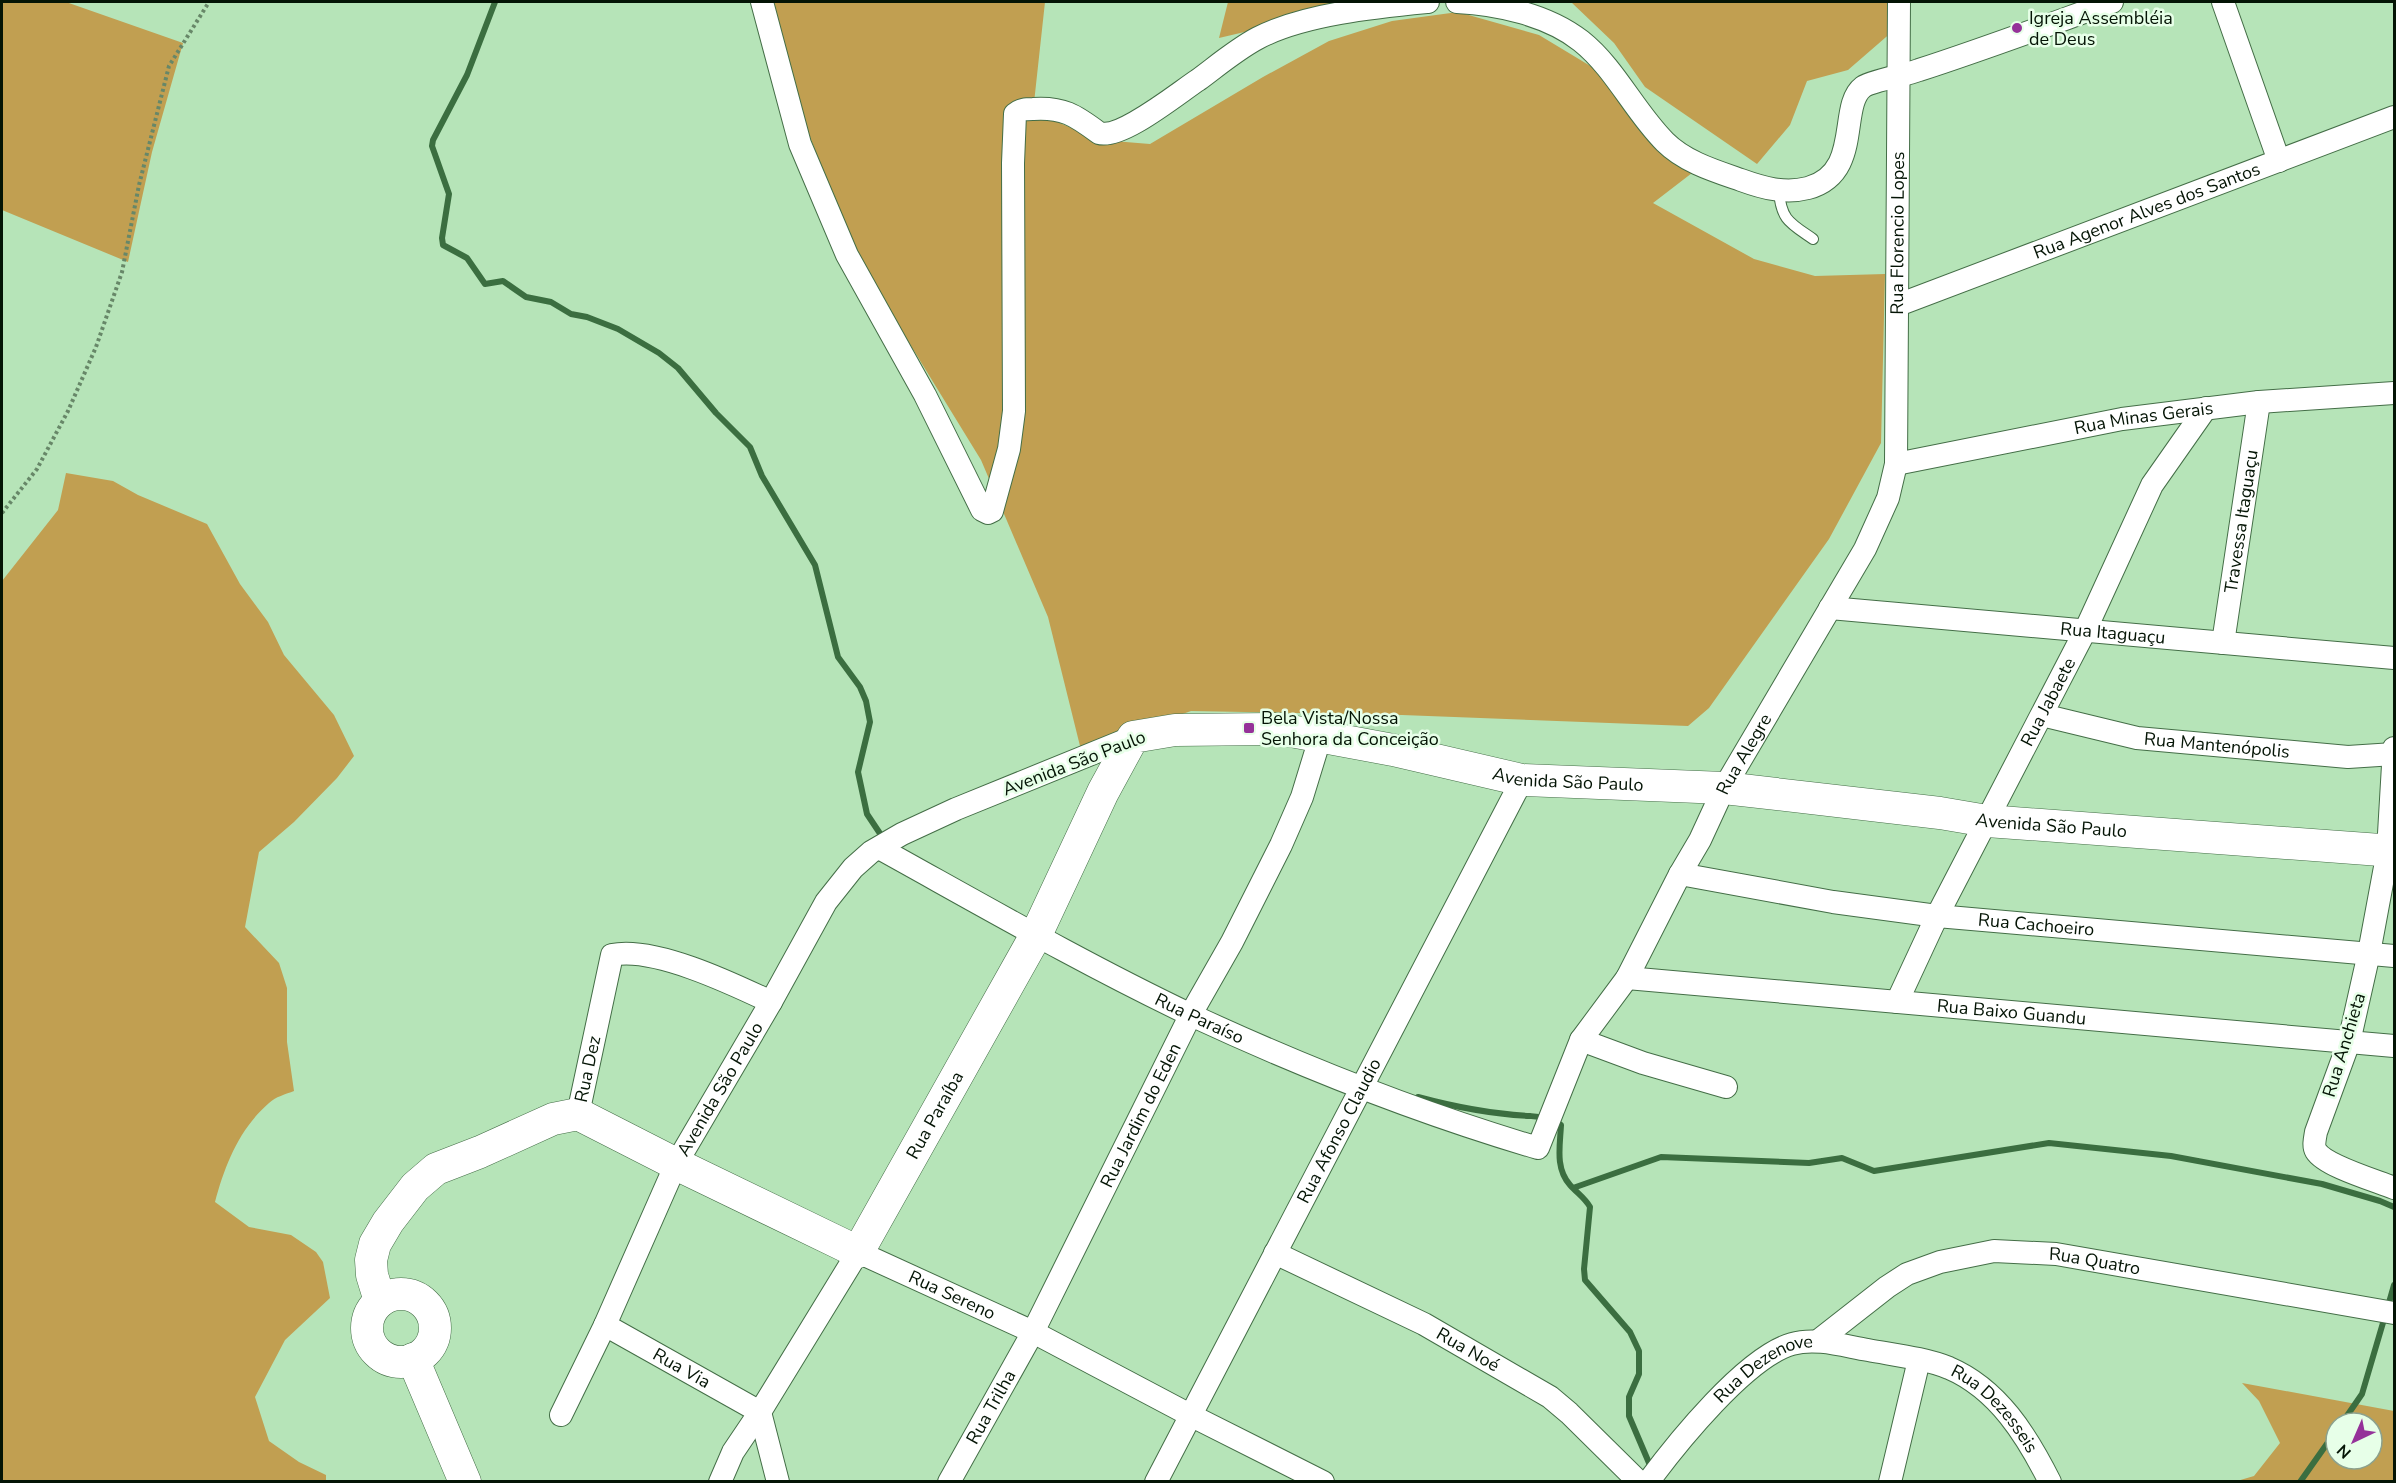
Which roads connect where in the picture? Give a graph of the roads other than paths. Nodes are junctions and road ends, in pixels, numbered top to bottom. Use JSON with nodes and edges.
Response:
{"nodes":[{"id":1,"x":762,"y":2,"type":"edge"},
{"id":2,"x":1428,"y":2,"type":"edge"},
{"id":3,"x":1457,"y":2,"type":"edge"},
{"id":4,"x":1899,"y":2,"type":"edge"},
{"id":5,"x":2112,"y":2,"type":"edge"},
{"id":6,"x":2223,"y":2,"type":"edge"},
{"id":7,"x":1898,"y":77,"type":"junction"},
{"id":8,"x":2394,"y":117,"type":"edge"},
{"id":9,"x":2278,"y":161,"type":"junction"},
{"id":10,"x":1779,"y":191,"type":"junction"},
{"id":11,"x":1813,"y":238,"type":"dead end"},
{"id":12,"x":1898,"y":305,"type":"junction"},
{"id":13,"x":2394,"y":393,"type":"edge"},
{"id":14,"x":2259,"y":402,"type":"junction"},
{"id":15,"x":2206,"y":408,"type":"junction"},
{"id":16,"x":1896,"y":464,"type":"junction"},
{"id":17,"x":1830,"y":608,"type":"junction"},
{"id":18,"x":2085,"y":631,"type":"junction"},
{"id":19,"x":2223,"y":643,"type":"junction"},
{"id":20,"x":2394,"y":658,"type":"edge"},
{"id":21,"x":2042,"y":715,"type":"junction"},
{"id":22,"x":1321,"y":735,"type":"junction"},
{"id":23,"x":1133,"y":737,"type":"junction"},
{"id":24,"x":2394,"y":752,"type":"edge"},
{"id":25,"x":1522,"y":780,"type":"junction"},
{"id":26,"x":1724,"y":788,"type":"junction"},
{"id":27,"x":1987,"y":820,"type":"junction"},
{"id":28,"x":879,"y":848,"type":"junction"},
{"id":29,"x":2391,"y":851,"type":"edge"},
{"id":30,"x":1680,"y":874,"type":"junction"},
{"id":31,"x":1937,"y":916,"type":"junction"},
{"id":32,"x":1036,"y":935,"type":"junction"},
{"id":33,"x":2369,"y":953,"type":"junction"},
{"id":34,"x":2394,"y":956,"type":"edge"},
{"id":35,"x":1627,"y":978,"type":"junction"},
{"id":36,"x":771,"y":1002,"type":"junction"},
{"id":37,"x":1897,"y":1002,"type":"junction"},
{"id":38,"x":1191,"y":1014,"type":"junction"},
{"id":39,"x":1581,"y":1040,"type":"junction"},
{"id":40,"x":2349,"y":1042,"type":"junction"},
{"id":41,"x":2394,"y":1046,"type":"edge"},
{"id":42,"x":1726,"y":1087,"type":"dead end"},
{"id":43,"x":1361,"y":1088,"type":"junction"},
{"id":44,"x":578,"y":1114,"type":"junction"},
{"id":45,"x":1538,"y":1148,"type":"joint"},
{"id":46,"x":676,"y":1164,"type":"junction"},
{"id":47,"x":2394,"y":1188,"type":"edge"},
{"id":48,"x":858,"y":1252,"type":"junction"},
{"id":49,"x":1275,"y":1253,"type":"junction"},
{"id":50,"x":380,"y":1301,"type":"junction"},
{"id":51,"x":2394,"y":1313,"type":"edge"},
{"id":52,"x":605,"y":1325,"type":"junction"},
{"id":53,"x":1033,"y":1332,"type":"junction"},
{"id":54,"x":1818,"y":1341,"type":"junction"},
{"id":55,"x":413,"y":1359,"type":"junction"},
{"id":56,"x":1919,"y":1360,"type":"junction"},
{"id":57,"x":760,"y":1412,"type":"junction"},
{"id":58,"x":561,"y":1414,"type":"dead end"},
{"id":59,"x":1190,"y":1415,"type":"junction"},
{"id":60,"x":1657,"y":1476,"type":"edge"},
{"id":61,"x":465,"y":1482,"type":"edge"},
{"id":62,"x":720,"y":1482,"type":"edge"},
{"id":63,"x":778,"y":1482,"type":"edge"},
{"id":64,"x":949,"y":1482,"type":"edge"},
{"id":65,"x":1156,"y":1482,"type":"edge"},
{"id":66,"x":1323,"y":1482,"type":"edge"},
{"id":67,"x":1639,"y":1482,"type":"edge"},
{"id":68,"x":1890,"y":1482,"type":"edge"},
{"id":69,"x":2050,"y":1482,"type":"edge"}],
"edges":[{"from":1,"to":2,"type":"street"},
{"from":3,"to":10,"type":"street"},
{"from":4,"to":7,"type":"street","name":"Rua Florencio Lopes"},
{"from":5,"to":7,"type":"street"},
{"from":6,"to":9,"type":"street"},
{"from":7,"to":10,"type":"street"},
{"from":7,"to":12,"type":"street","name":"Rua Florencio Lopes"},
{"from":8,"to":9,"type":"street","name":"Rua Agenor Alves dos Santos"},
{"from":9,"to":12,"type":"street","name":"Rua Agenor Alves dos Santos"},
{"from":10,"to":11,"type":"lane"},
{"from":12,"to":16,"type":"street","name":"Rua Florencio Lopes"},
{"from":13,"to":14,"type":"street","name":"Rua Minas Gerais"},
{"from":14,"to":15,"type":"street","name":"Rua Minas Gerais"},
{"from":14,"to":19,"type":"street","name":"Travessa Itaguaçu"},
{"from":15,"to":16,"type":"street","name":"Rua Minas Gerais"},
{"from":15,"to":18,"type":"street","name":"Rua Jabaete"},
{"from":16,"to":17,"type":"street","name":"Rua Alegre"},
{"from":17,"to":18,"type":"street","name":"Rua Itaguaçu"},
{"from":17,"to":26,"type":"street","name":"Rua Alegre"},
{"from":18,"to":19,"type":"street","name":"Rua Itaguaçu"},
{"from":18,"to":21,"type":"street","name":"Rua Jabaete"},
{"from":19,"to":20,"type":"street","name":"Rua Itaguaçu"},
{"from":21,"to":24,"type":"street","name":"Rua Mantenópolis"},
{"from":21,"to":27,"type":"street","name":"Rua Jabaete"},
{"from":22,"to":23,"type":"street","name":"Avenida São Paulo"},
{"from":22,"to":25,"type":"street","name":"Avenida São Paulo"},
{"from":22,"to":38,"type":"street","name":"Rua Jardim do Eden"},
{"from":23,"to":28,"type":"street","name":"Avenida São Paulo"},
{"from":23,"to":32,"type":"street","name":"Rua Paraíba"},
{"from":24,"to":29,"type":"street","name":"Rua Anchieta"},
{"from":25,"to":26,"type":"street","name":"Avenida São Paulo"},
{"from":25,"to":43,"type":"street","name":"Rua Afonso Claudio"},
{"from":26,"to":27,"type":"street","name":"Avenida São Paulo"},
{"from":26,"to":30,"type":"street","name":"Rua Alegre"},
{"from":27,"to":29,"type":"street","name":"Avenida São Paulo"},
{"from":27,"to":31,"type":"street","name":"Rua Jabaete"},
{"from":28,"to":32,"type":"street","name":"Rua Paraíso"},
{"from":28,"to":36,"type":"street","name":"Avenida São Paulo"},
{"from":29,"to":33,"type":"street","name":"Rua Anchieta"},
{"from":30,"to":31,"type":"street","name":"Rua Cachoeiro"},
{"from":30,"to":35,"type":"street","name":"Rua Alegre"},
{"from":31,"to":33,"type":"street","name":"Rua Cachoeiro"},
{"from":31,"to":37,"type":"street","name":"Rua Jabaete"},
{"from":32,"to":38,"type":"street","name":"Rua Paraíso"},
{"from":32,"to":48,"type":"street","name":"Rua Paraíba"},
{"from":33,"to":34,"type":"street","name":"Rua Cachoeiro"},
{"from":33,"to":40,"type":"street","name":"Rua Anchieta"},
{"from":35,"to":37,"type":"street","name":"Rua Baixo Guandu"},
{"from":35,"to":39,"type":"street","name":"Rua Alegre"},
{"from":36,"to":44,"type":"street","name":"Rua Dez"},
{"from":36,"to":46,"type":"street","name":"Avenida São Paulo"},
{"from":37,"to":40,"type":"street","name":"Rua Baixo Guandu"},
{"from":38,"to":43,"type":"street","name":"Rua Paraíso"},
{"from":38,"to":53,"type":"street","name":"Rua Jardim do Eden"},
{"from":39,"to":42,"type":"street"},
{"from":39,"to":45,"type":"street","name":"Rua Alegre"},
{"from":40,"to":41,"type":"street","name":"Rua Baixo Guandu"},
{"from":40,"to":47,"type":"street","name":"Rua Anchieta"},
{"from":43,"to":45,"type":"street","name":"Rua Paraíso"},
{"from":43,"to":49,"type":"street","name":"Rua Afonso Claudio"},
{"from":44,"to":46,"type":"street","name":"Rua Sereno"},
{"from":44,"to":50,"type":"street","name":"Rua Dez"},
{"from":46,"to":48,"type":"street","name":"Rua Sereno"},
{"from":46,"to":52,"type":"street","name":"Avenida São Paulo"},
{"from":48,"to":53,"type":"street","name":"Rua Sereno"},
{"from":48,"to":57,"type":"street","name":"Rua Paraíba"},
{"from":49,"to":59,"type":"street","name":"Rua Afonso Claudio"},
{"from":49,"to":67,"type":"street","name":"Rua Noé"},
{"from":50,"to":55,"type":"street"},
{"from":50,"to":55,"type":"street"},
{"from":51,"to":54,"type":"street","name":"Rua Quatro"},
{"from":52,"to":57,"type":"street","name":"Rua Via"},
{"from":52,"to":58,"type":"street","name":"Avenida São Paulo"},
{"from":53,"to":59,"type":"street","name":"Rua Sereno"},
{"from":53,"to":64,"type":"street","name":"Rua Trilha"},
{"from":54,"to":56,"type":"street","name":"Rua Dezenove"},
{"from":54,"to":60,"type":"street","name":"Rua Dezenove"},
{"from":55,"to":61,"type":"street"},
{"from":56,"to":68,"type":"street"},
{"from":56,"to":69,"type":"street","name":"Rua Dezesseis"},
{"from":57,"to":62,"type":"street","name":"Rua Paraíba"},
{"from":57,"to":63,"type":"street"},
{"from":59,"to":65,"type":"street","name":"Rua Afonso Claudio"},
{"from":59,"to":66,"type":"street","name":"Rua Sereno"}]}
